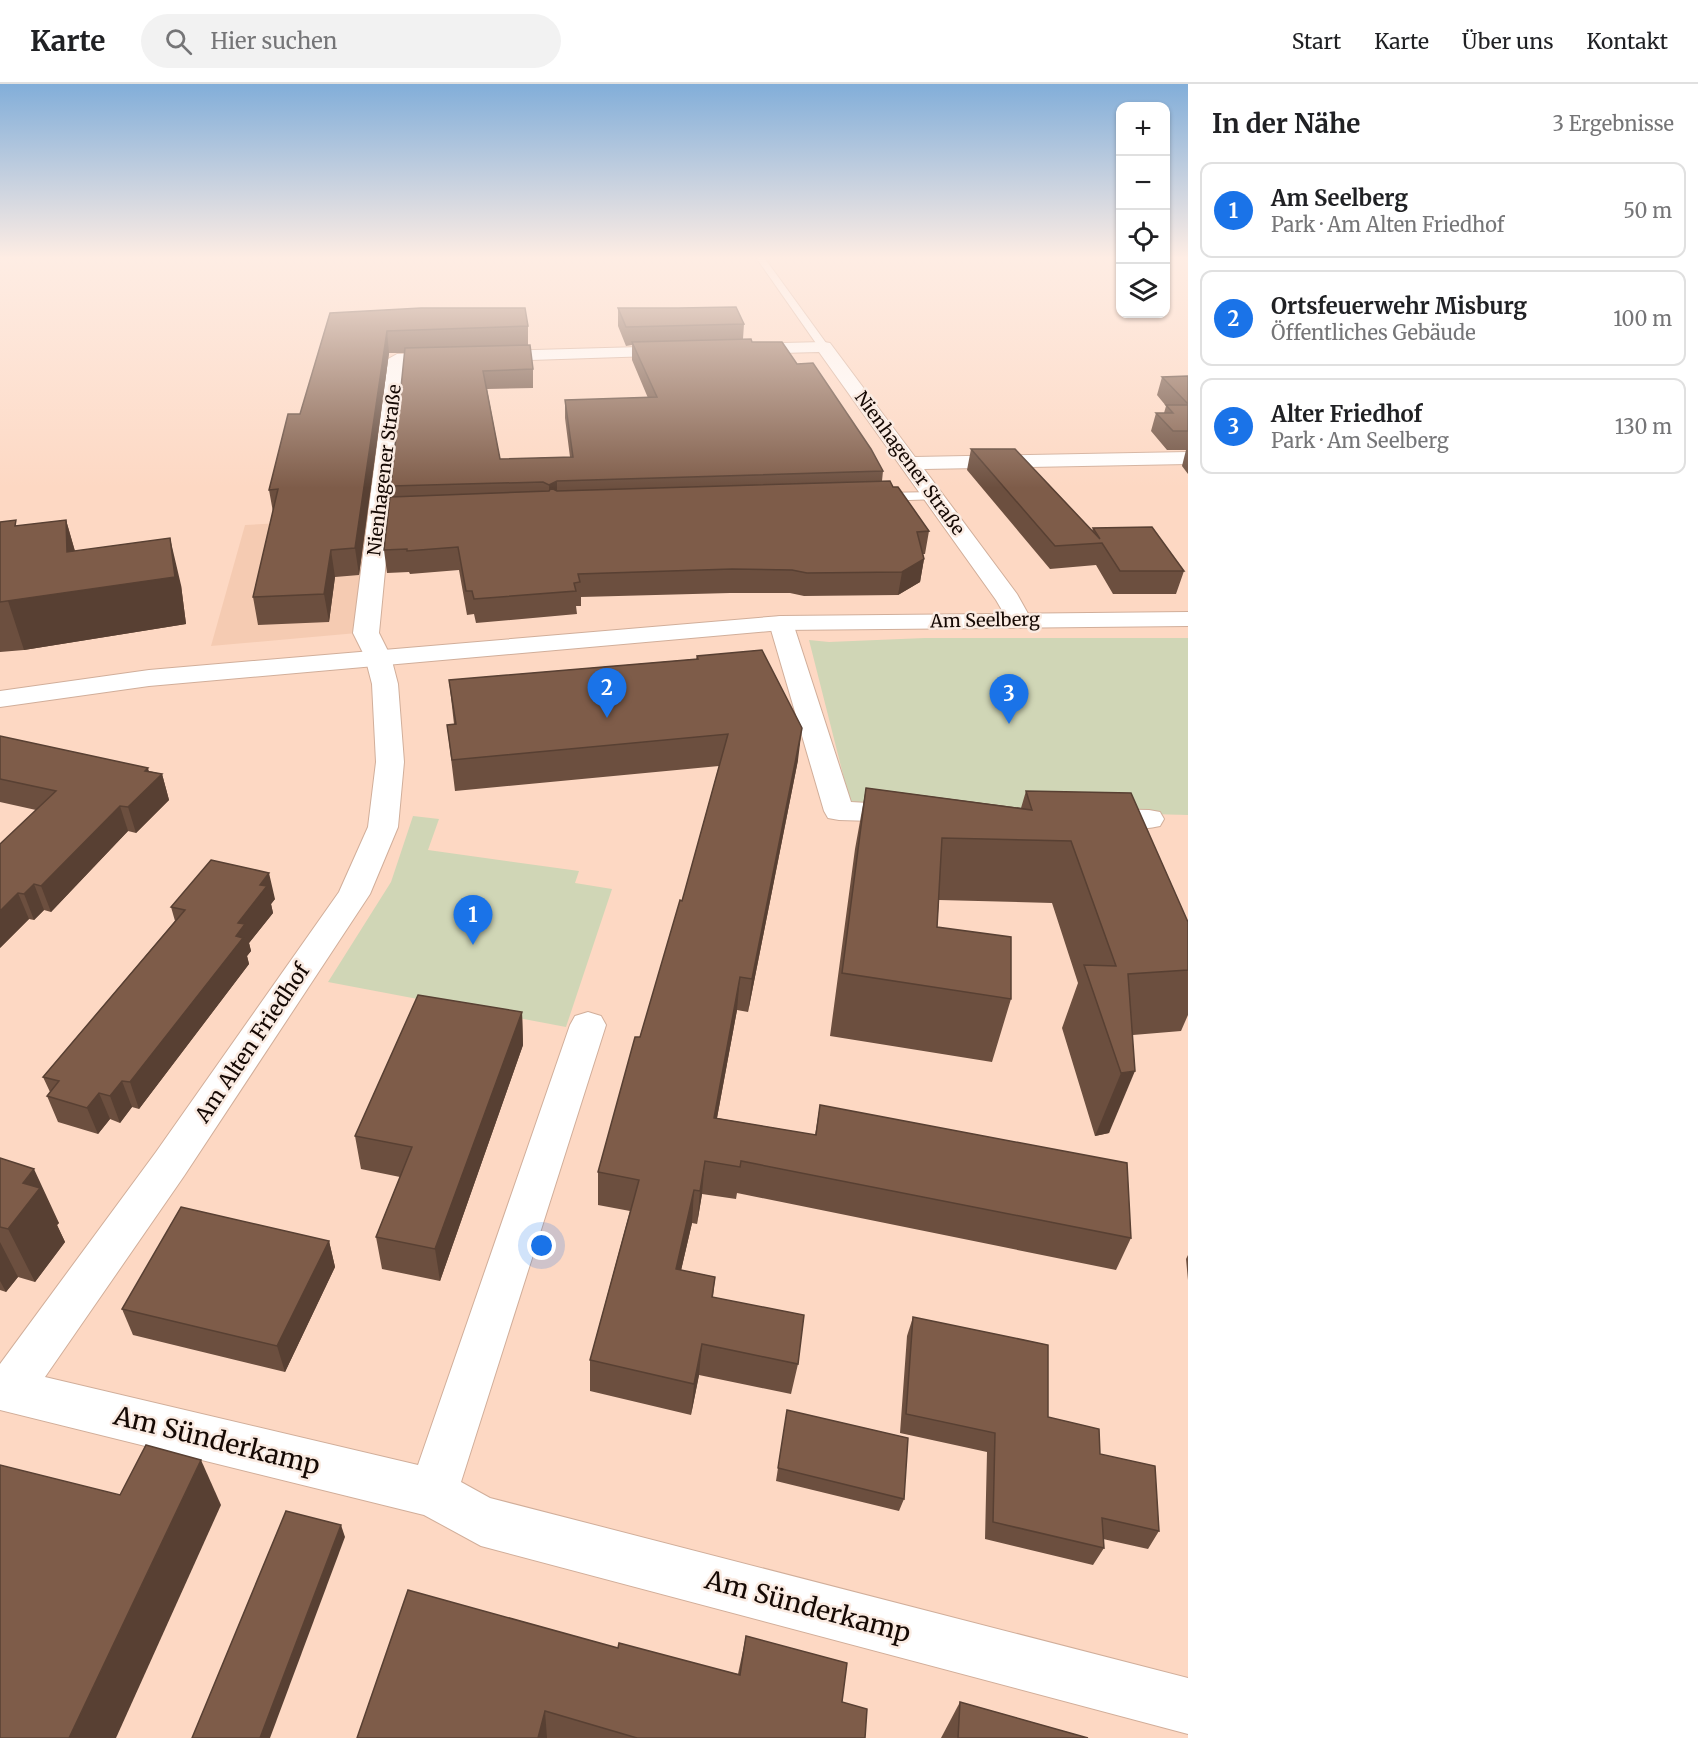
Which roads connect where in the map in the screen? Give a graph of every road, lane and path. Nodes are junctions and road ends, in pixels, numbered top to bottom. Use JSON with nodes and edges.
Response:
{"nodes":[{"id":1,"x":814,"y":333,"type":"edge"},
{"id":2,"x":824,"y":347,"type":"junction"},
{"id":3,"x":731,"y":350,"type":"edge"},
{"id":4,"x":696,"y":351,"type":"edge"},
{"id":5,"x":1188,"y":458,"type":"edge"},
{"id":6,"x":910,"y":463,"type":"junction"},
{"id":7,"x":935,"y":496,"type":"junction"},
{"id":8,"x":871,"y":498,"type":"edge"},
{"id":9,"x":1019,"y":619,"type":"junction"},
{"id":10,"x":1188,"y":619,"type":"edge"},
{"id":11,"x":781,"y":623,"type":"junction"},
{"id":12,"x":378,"y":657,"type":"junction"},
{"id":13,"x":0,"y":699,"type":"edge"},
{"id":14,"x":937,"y":814,"type":"edge"},
{"id":15,"x":1065,"y":817,"type":"edge"},
{"id":16,"x":1149,"y":819,"type":"dead end"},
{"id":17,"x":588,"y":1025,"type":"dead end"},
{"id":18,"x":3,"y":1391,"type":"edge"},
{"id":19,"x":433,"y":1493,"type":"junction"},
{"id":20,"x":1188,"y":1706,"type":"edge"}],
"edges":[{"from":1,"to":2,"type":"lane"},
{"from":2,"to":3,"type":"street"},
{"from":2,"to":6,"type":"street","name":"Nienhagener Straße"},
{"from":4,"to":12,"type":"street","name":"Nienhagener Straße"},
{"from":5,"to":6,"type":"street"},
{"from":6,"to":7,"type":"street","name":"Nienhagener Straße"},
{"from":7,"to":8,"type":"lane"},
{"from":7,"to":9,"type":"street","name":"Nienhagener Straße"},
{"from":9,"to":10,"type":"street","name":"Am Seelberg"},
{"from":9,"to":11,"type":"street","name":"Am Seelberg"},
{"from":11,"to":12,"type":"street","name":"Am Seelberg"},
{"from":11,"to":14,"type":"street"},
{"from":12,"to":13,"type":"street","name":"Am Seelberg"},
{"from":12,"to":18,"type":"street","name":"Am Alten Friedhof"},
{"from":15,"to":16,"type":"street"},
{"from":17,"to":19,"type":"street"},
{"from":18,"to":19,"type":"street","name":"Am Sünderkamp"},
{"from":19,"to":20,"type":"street","name":"Am Sünderkamp"}]}
